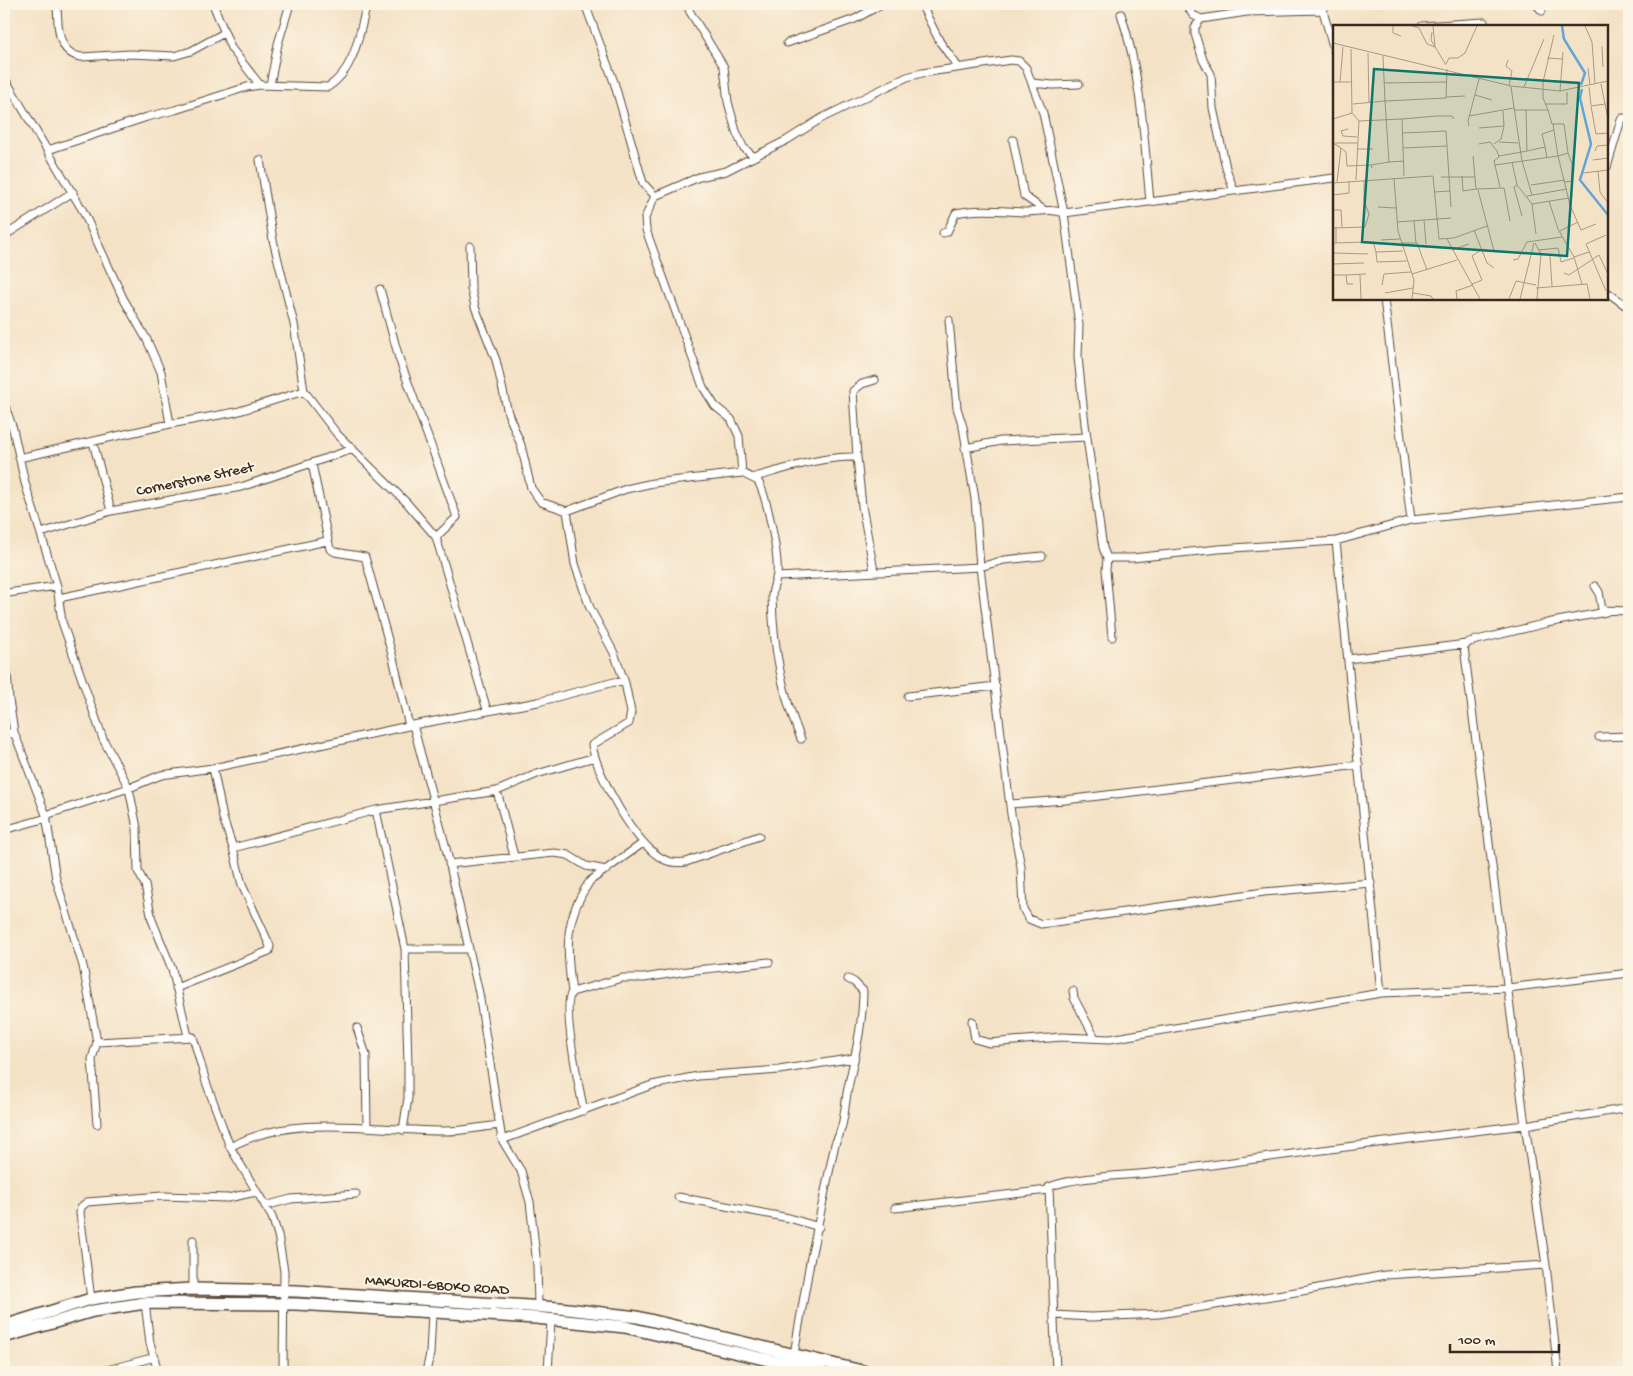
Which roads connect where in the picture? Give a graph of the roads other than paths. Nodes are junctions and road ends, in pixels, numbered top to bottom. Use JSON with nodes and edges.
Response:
{"nodes":[{"id":1,"x":57,"y":4,"type":"edge"},
{"id":2,"x":213,"y":4,"type":"edge"},
{"id":3,"x":290,"y":4,"type":"edge"},
{"id":4,"x":367,"y":4,"type":"edge"},
{"id":5,"x":584,"y":4,"type":"edge"},
{"id":6,"x":687,"y":4,"type":"edge"},
{"id":7,"x":882,"y":4,"type":"edge"},
{"id":8,"x":921,"y":4,"type":"edge"},
{"id":9,"x":1186,"y":4,"type":"edge"},
{"id":10,"x":1536,"y":4,"type":"edge"},
{"id":11,"x":1322,"y":7,"type":"edge"},
{"id":12,"x":1542,"y":11,"type":"dead end"},
{"id":13,"x":1122,"y":14,"type":"dead end"},
{"id":14,"x":1201,"y":18,"type":"junction"},
{"id":15,"x":1484,"y":22,"type":"dead end"},
{"id":16,"x":1438,"y":25,"type":"edge"},
{"id":17,"x":224,"y":33,"type":"junction"},
{"id":18,"x":1333,"y":41,"type":"edge"},
{"id":19,"x":787,"y":43,"type":"dead end"},
{"id":20,"x":958,"y":67,"type":"junction"},
{"id":21,"x":4,"y":77,"type":"edge"},
{"id":22,"x":1032,"y":83,"type":"junction"},
{"id":23,"x":1079,"y":84,"type":"dead end"},
{"id":24,"x":260,"y":85,"type":"junction"},
{"id":25,"x":270,"y":85,"type":"junction"},
{"id":26,"x":1629,"y":119,"type":"edge"},
{"id":27,"x":1013,"y":140,"type":"dead end"},
{"id":28,"x":743,"y":147,"type":"junction"},
{"id":29,"x":48,"y":150,"type":"junction"},
{"id":30,"x":754,"y":157,"type":"junction"},
{"id":31,"x":260,"y":160,"type":"dead end"},
{"id":32,"x":1608,"y":164,"type":"edge"},
{"id":33,"x":738,"y":165,"type":"junction"},
{"id":34,"x":1333,"y":178,"type":"edge"},
{"id":35,"x":1234,"y":191,"type":"junction"},
{"id":36,"x":72,"y":192,"type":"junction"},
{"id":37,"x":655,"y":196,"type":"junction"},
{"id":38,"x":1150,"y":202,"type":"junction"},
{"id":39,"x":1044,"y":210,"type":"junction"},
{"id":40,"x":1064,"y":213,"type":"junction"},
{"id":41,"x":944,"y":233,"type":"dead end"},
{"id":42,"x":4,"y":236,"type":"edge"},
{"id":43,"x":470,"y":246,"type":"dead end"},
{"id":44,"x":380,"y":289,"type":"dead end"},
{"id":45,"x":1608,"y":293,"type":"edge"},
{"id":46,"x":1384,"y":300,"type":"edge"},
{"id":47,"x":1629,"y":308,"type":"edge"},
{"id":48,"x":949,"y":320,"type":"dead end"},
{"id":49,"x":875,"y":380,"type":"dead end"},
{"id":50,"x":304,"y":391,"type":"junction"},
{"id":51,"x":4,"y":403,"type":"edge"},
{"id":52,"x":170,"y":424,"type":"junction"},
{"id":53,"x":1087,"y":437,"type":"junction"},
{"id":54,"x":93,"y":442,"type":"junction"},
{"id":55,"x":965,"y":448,"type":"junction"},
{"id":56,"x":353,"y":449,"type":"junction"},
{"id":57,"x":857,"y":457,"type":"junction"},
{"id":58,"x":19,"y":458,"type":"junction"},
{"id":59,"x":312,"y":464,"type":"junction"},
{"id":60,"x":742,"y":473,"type":"junction"},
{"id":61,"x":755,"y":477,"type":"junction"},
{"id":62,"x":1629,"y":497,"type":"edge"},
{"id":63,"x":111,"y":511,"type":"junction"},
{"id":64,"x":567,"y":511,"type":"junction"},
{"id":65,"x":1411,"y":520,"type":"junction"},
{"id":66,"x":41,"y":533,"type":"junction"},
{"id":67,"x":436,"y":537,"type":"junction"},
{"id":68,"x":327,"y":541,"type":"junction"},
{"id":69,"x":1336,"y":541,"type":"junction"},
{"id":70,"x":1042,"y":556,"type":"dead end"},
{"id":71,"x":1107,"y":558,"type":"junction"},
{"id":72,"x":980,"y":566,"type":"junction"},
{"id":73,"x":874,"y":571,"type":"junction"},
{"id":74,"x":777,"y":577,"type":"junction"},
{"id":75,"x":57,"y":586,"type":"junction"},
{"id":76,"x":1595,"y":586,"type":"dead end"},
{"id":77,"x":4,"y":596,"type":"edge"},
{"id":78,"x":59,"y":598,"type":"junction"},
{"id":79,"x":1629,"y":611,"type":"edge"},
{"id":80,"x":1606,"y":612,"type":"junction"},
{"id":81,"x":4,"y":633,"type":"edge"},
{"id":82,"x":1112,"y":637,"type":"dead end"},
{"id":83,"x":1466,"y":644,"type":"junction"},
{"id":84,"x":1348,"y":659,"type":"junction"},
{"id":85,"x":619,"y":668,"type":"junction"},
{"id":86,"x":614,"y":682,"type":"junction"},
{"id":87,"x":625,"y":683,"type":"junction"},
{"id":88,"x":996,"y":686,"type":"junction"},
{"id":89,"x":908,"y":696,"type":"dead end"},
{"id":90,"x":487,"y":710,"type":"junction"},
{"id":91,"x":411,"y":726,"type":"junction"},
{"id":92,"x":14,"y":732,"type":"junction"},
{"id":93,"x":4,"y":734,"type":"edge"},
{"id":94,"x":1629,"y":736,"type":"edge"},
{"id":95,"x":1599,"y":737,"type":"dead end"},
{"id":96,"x":801,"y":739,"type":"dead end"},
{"id":97,"x":595,"y":757,"type":"junction"},
{"id":98,"x":1360,"y":765,"type":"junction"},
{"id":99,"x":213,"y":768,"type":"junction"},
{"id":100,"x":129,"y":788,"type":"junction"},
{"id":101,"x":496,"y":791,"type":"junction"},
{"id":102,"x":433,"y":802,"type":"junction"},
{"id":103,"x":1010,"y":804,"type":"junction"},
{"id":104,"x":376,"y":810,"type":"junction"},
{"id":105,"x":47,"y":816,"type":"junction"},
{"id":106,"x":4,"y":830,"type":"edge"},
{"id":107,"x":759,"y":836,"type":"dead end"},
{"id":108,"x":643,"y":843,"type":"junction"},
{"id":109,"x":233,"y":848,"type":"junction"},
{"id":110,"x":514,"y":856,"type":"junction"},
{"id":111,"x":449,"y":864,"type":"junction"},
{"id":112,"x":586,"y":866,"type":"junction"},
{"id":113,"x":606,"y":870,"type":"junction"},
{"id":114,"x":590,"y":881,"type":"junction"},
{"id":115,"x":1371,"y":883,"type":"junction"},
{"id":116,"x":405,"y":949,"type":"junction"},
{"id":117,"x":469,"y":950,"type":"junction"},
{"id":118,"x":769,"y":962,"type":"dead end"},
{"id":119,"x":1629,"y":973,"type":"edge"},
{"id":120,"x":848,"y":979,"type":"dead end"},
{"id":121,"x":176,"y":988,"type":"junction"},
{"id":122,"x":1508,"y":988,"type":"junction"},
{"id":123,"x":1073,"y":991,"type":"dead end"},
{"id":124,"x":572,"y":992,"type":"junction"},
{"id":125,"x":1381,"y":993,"type":"junction"},
{"id":126,"x":972,"y":1020,"type":"dead end"},
{"id":127,"x":358,"y":1028,"type":"dead end"},
{"id":128,"x":188,"y":1036,"type":"junction"},
{"id":129,"x":1095,"y":1038,"type":"junction"},
{"id":130,"x":97,"y":1042,"type":"junction"},
{"id":131,"x":854,"y":1058,"type":"junction"},
{"id":132,"x":1629,"y":1108,"type":"edge"},
{"id":133,"x":584,"y":1111,"type":"junction"},
{"id":134,"x":97,"y":1124,"type":"dead end"},
{"id":135,"x":499,"y":1125,"type":"junction"},
{"id":136,"x":1525,"y":1125,"type":"junction"},
{"id":137,"x":367,"y":1128,"type":"junction"},
{"id":138,"x":403,"y":1130,"type":"junction"},
{"id":139,"x":502,"y":1140,"type":"junction"},
{"id":140,"x":230,"y":1147,"type":"junction"},
{"id":141,"x":1048,"y":1190,"type":"junction"},
{"id":142,"x":256,"y":1192,"type":"junction"},
{"id":143,"x":356,"y":1194,"type":"dead end"},
{"id":144,"x":678,"y":1197,"type":"dead end"},
{"id":145,"x":265,"y":1206,"type":"junction"},
{"id":146,"x":895,"y":1208,"type":"dead end"},
{"id":147,"x":819,"y":1227,"type":"junction"},
{"id":148,"x":193,"y":1240,"type":"dead end"},
{"id":149,"x":1546,"y":1266,"type":"junction"},
{"id":150,"x":193,"y":1289,"type":"junction"},
{"id":151,"x":282,"y":1291,"type":"junction"},
{"id":152,"x":91,"y":1299,"type":"junction"},
{"id":153,"x":145,"y":1302,"type":"junction"},
{"id":154,"x":283,"y":1304,"type":"junction"},
{"id":155,"x":538,"y":1307,"type":"junction"},
{"id":156,"x":432,"y":1313,"type":"junction"},
{"id":157,"x":1054,"y":1315,"type":"junction"},
{"id":158,"x":551,"y":1320,"type":"junction"},
{"id":159,"x":4,"y":1326,"type":"edge"},
{"id":160,"x":4,"y":1338,"type":"edge"},
{"id":161,"x":794,"y":1354,"type":"junction"},
{"id":162,"x":154,"y":1357,"type":"junction"},
{"id":163,"x":100,"y":1372,"type":"edge"},
{"id":164,"x":158,"y":1372,"type":"edge"},
{"id":165,"x":283,"y":1372,"type":"edge"},
{"id":166,"x":426,"y":1372,"type":"edge"},
{"id":167,"x":548,"y":1372,"type":"edge"},
{"id":168,"x":821,"y":1372,"type":"edge"},
{"id":169,"x":866,"y":1372,"type":"edge"},
{"id":170,"x":1056,"y":1372,"type":"edge"},
{"id":171,"x":1558,"y":1372,"type":"edge"}],
"edges":[{"from":1,"to":17,"type":"street"},
{"from":2,"to":17,"type":"street"},
{"from":3,"to":25,"type":"street"},
{"from":4,"to":25,"type":"street"},
{"from":5,"to":37,"type":"street"},
{"from":6,"to":28,"type":"street"},
{"from":7,"to":19,"type":"street"},
{"from":8,"to":20,"type":"street"},
{"from":9,"to":14,"type":"street"},
{"from":10,"to":12,"type":"street"},
{"from":11,"to":14,"type":"street"},
{"from":11,"to":18,"type":"street"},
{"from":13,"to":38,"type":"street"},
{"from":14,"to":35,"type":"street"},
{"from":15,"to":16,"type":"street"},
{"from":17,"to":24,"type":"street"},
{"from":20,"to":22,"type":"street"},
{"from":20,"to":30,"type":"street"},
{"from":21,"to":29,"type":"street"},
{"from":22,"to":23,"type":"street"},
{"from":22,"to":40,"type":"street"},
{"from":24,"to":25,"type":"street"},
{"from":24,"to":29,"type":"street"},
{"from":26,"to":32,"type":"street"},
{"from":27,"to":39,"type":"street"},
{"from":28,"to":30,"type":"street"},
{"from":28,"to":33,"type":"street"},
{"from":29,"to":36,"type":"street"},
{"from":30,"to":33,"type":"street"},
{"from":31,"to":50,"type":"street"},
{"from":33,"to":37,"type":"street"},
{"from":34,"to":35,"type":"street"},
{"from":35,"to":38,"type":"street"},
{"from":36,"to":42,"type":"street"},
{"from":36,"to":52,"type":"street"},
{"from":37,"to":60,"type":"street"},
{"from":38,"to":40,"type":"street"},
{"from":39,"to":40,"type":"street"},
{"from":39,"to":41,"type":"street"},
{"from":40,"to":53,"type":"street"},
{"from":43,"to":64,"type":"street"},
{"from":44,"to":67,"type":"street"},
{"from":45,"to":47,"type":"street"},
{"from":46,"to":65,"type":"street"},
{"from":48,"to":55,"type":"street"},
{"from":49,"to":57,"type":"street"},
{"from":50,"to":52,"type":"street"},
{"from":50,"to":56,"type":"street"},
{"from":51,"to":58,"type":"street"},
{"from":52,"to":54,"type":"street"},
{"from":53,"to":55,"type":"street"},
{"from":53,"to":71,"type":"street"},
{"from":54,"to":58,"type":"street"},
{"from":54,"to":63,"type":"street"},
{"from":55,"to":72,"type":"street"},
{"from":56,"to":59,"type":"street","name":"Cornerstone Street"},
{"from":56,"to":67,"type":"street"},
{"from":57,"to":61,"type":"street"},
{"from":57,"to":73,"type":"street"},
{"from":58,"to":66,"type":"street"},
{"from":59,"to":63,"type":"street","name":"Cornerstone Street"},
{"from":59,"to":68,"type":"street"},
{"from":60,"to":61,"type":"street"},
{"from":60,"to":64,"type":"street"},
{"from":61,"to":74,"type":"street"},
{"from":62,"to":65,"type":"street"},
{"from":63,"to":66,"type":"street","name":"Cornerstone Street"},
{"from":64,"to":85,"type":"street"},
{"from":65,"to":69,"type":"street"},
{"from":66,"to":75,"type":"street"},
{"from":67,"to":90,"type":"street"},
{"from":68,"to":78,"type":"street"},
{"from":68,"to":91,"type":"street"},
{"from":69,"to":71,"type":"street"},
{"from":69,"to":84,"type":"street"},
{"from":70,"to":72,"type":"street"},
{"from":71,"to":82,"type":"street"},
{"from":72,"to":73,"type":"street"},
{"from":72,"to":88,"type":"street"},
{"from":73,"to":74,"type":"street"},
{"from":74,"to":96,"type":"street"},
{"from":75,"to":77,"type":"street"},
{"from":75,"to":78,"type":"street"},
{"from":76,"to":80,"type":"street"},
{"from":78,"to":100,"type":"street"},
{"from":79,"to":80,"type":"street"},
{"from":80,"to":83,"type":"street"},
{"from":81,"to":92,"type":"street"},
{"from":83,"to":84,"type":"street"},
{"from":83,"to":122,"type":"street"},
{"from":84,"to":98,"type":"street"},
{"from":85,"to":86,"type":"street"},
{"from":85,"to":87,"type":"street"},
{"from":86,"to":87,"type":"street"},
{"from":86,"to":90,"type":"street"},
{"from":87,"to":97,"type":"street"},
{"from":88,"to":89,"type":"street"},
{"from":88,"to":103,"type":"street"},
{"from":90,"to":91,"type":"street"},
{"from":91,"to":99,"type":"street"},
{"from":91,"to":102,"type":"street"},
{"from":92,"to":93,"type":"street"},
{"from":92,"to":105,"type":"street"},
{"from":94,"to":95,"type":"street"},
{"from":97,"to":101,"type":"street"},
{"from":97,"to":108,"type":"street"},
{"from":98,"to":103,"type":"street"},
{"from":98,"to":115,"type":"street"},
{"from":99,"to":100,"type":"street"},
{"from":99,"to":109,"type":"street"},
{"from":100,"to":105,"type":"street"},
{"from":100,"to":121,"type":"street"},
{"from":101,"to":102,"type":"street"},
{"from":101,"to":110,"type":"street"},
{"from":102,"to":104,"type":"street"},
{"from":102,"to":111,"type":"street"},
{"from":103,"to":115,"type":"street"},
{"from":104,"to":109,"type":"street"},
{"from":104,"to":116,"type":"street"},
{"from":105,"to":106,"type":"street"},
{"from":105,"to":130,"type":"street"},
{"from":107,"to":108,"type":"street"},
{"from":108,"to":113,"type":"street"},
{"from":109,"to":121,"type":"street"},
{"from":110,"to":111,"type":"street"},
{"from":110,"to":112,"type":"street"},
{"from":111,"to":117,"type":"street"},
{"from":112,"to":113,"type":"street"},
{"from":112,"to":114,"type":"street"},
{"from":113,"to":114,"type":"street"},
{"from":114,"to":124,"type":"street"},
{"from":115,"to":125,"type":"street"},
{"from":116,"to":117,"type":"street"},
{"from":116,"to":138,"type":"street"},
{"from":117,"to":135,"type":"street"},
{"from":118,"to":124,"type":"street"},
{"from":119,"to":122,"type":"street"},
{"from":120,"to":131,"type":"street"},
{"from":121,"to":128,"type":"street"},
{"from":122,"to":125,"type":"street"},
{"from":122,"to":136,"type":"street"},
{"from":123,"to":129,"type":"street"},
{"from":124,"to":133,"type":"street"},
{"from":125,"to":129,"type":"street"},
{"from":126,"to":129,"type":"street"},
{"from":127,"to":137,"type":"street"},
{"from":128,"to":130,"type":"street"},
{"from":128,"to":140,"type":"street"},
{"from":130,"to":134,"type":"street"},
{"from":131,"to":133,"type":"street"},
{"from":131,"to":147,"type":"street"},
{"from":132,"to":136,"type":"street"},
{"from":133,"to":139,"type":"street"},
{"from":135,"to":138,"type":"street"},
{"from":135,"to":139,"type":"street"},
{"from":136,"to":141,"type":"street"},
{"from":136,"to":149,"type":"street"},
{"from":137,"to":138,"type":"street"},
{"from":137,"to":140,"type":"street"},
{"from":139,"to":155,"type":"street"},
{"from":140,"to":142,"type":"street"},
{"from":141,"to":146,"type":"street"},
{"from":141,"to":157,"type":"street"},
{"from":142,"to":145,"type":"street"},
{"from":142,"to":152,"type":"street"},
{"from":143,"to":145,"type":"street"},
{"from":144,"to":147,"type":"street"},
{"from":145,"to":151,"type":"street"},
{"from":147,"to":161,"type":"street"},
{"from":148,"to":150,"type":"street"},
{"from":149,"to":157,"type":"street"},
{"from":149,"to":171,"type":"street"},
{"from":150,"to":151,"type":"main road","name":"MAKURDI-GBOKO ROAD"},
{"from":150,"to":152,"type":"main road","name":"MAKURDI-GBOKO ROAD"},
{"from":151,"to":154,"type":"street"},
{"from":151,"to":155,"type":"main road","name":"MAKURDI-GBOKO ROAD"},
{"from":152,"to":159,"type":"main road","name":"MAKURDI-GBOKO ROAD"},
{"from":153,"to":154,"type":"main road"},
{"from":153,"to":160,"type":"main road"},
{"from":153,"to":162,"type":"street"},
{"from":154,"to":156,"type":"main road"},
{"from":154,"to":165,"type":"street"},
{"from":155,"to":161,"type":"main road","name":"MAKURDI-GBOKO ROAD"},
{"from":156,"to":158,"type":"main road"},
{"from":156,"to":166,"type":"street"},
{"from":157,"to":170,"type":"street"},
{"from":158,"to":167,"type":"street"},
{"from":158,"to":168,"type":"main road"},
{"from":161,"to":169,"type":"main road","name":"MAKURDI-GBOKO ROAD"},
{"from":162,"to":163,"type":"street"},
{"from":162,"to":164,"type":"street"}]}
